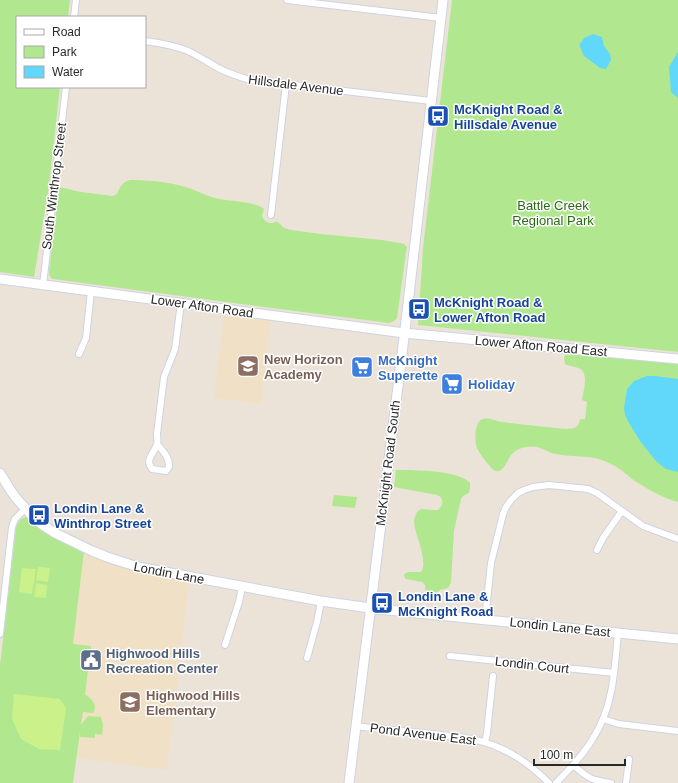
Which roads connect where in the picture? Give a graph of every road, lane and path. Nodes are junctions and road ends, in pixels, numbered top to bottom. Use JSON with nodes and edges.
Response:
{"nodes":[{"id":1,"x":76,"y":0,"type":"edge"},
{"id":2,"x":287,"y":0,"type":"edge"},
{"id":3,"x":443,"y":0,"type":"edge"},
{"id":4,"x":74,"y":16,"type":"edge"},
{"id":5,"x":441,"y":18,"type":"junction"},
{"id":6,"x":146,"y":41,"type":"edge"},
{"id":7,"x":286,"y":84,"type":"junction"},
{"id":8,"x":66,"y":88,"type":"edge"},
{"id":9,"x":431,"y":101,"type":"junction"},
{"id":10,"x":271,"y":215,"type":"dead end"},
{"id":11,"x":0,"y":279,"type":"edge"},
{"id":12,"x":43,"y":285,"type":"junction"},
{"id":13,"x":91,"y":291,"type":"junction"},
{"id":14,"x":181,"y":303,"type":"junction"},
{"id":15,"x":404,"y":332,"type":"junction"},
{"id":16,"x":79,"y":354,"type":"dead end"},
{"id":17,"x":678,"y":359,"type":"edge"},
{"id":18,"x":157,"y":444,"type":"dead end"},
{"id":19,"x":0,"y":473,"type":"edge"},
{"id":20,"x":25,"y":509,"type":"junction"},
{"id":21,"x":622,"y":511,"type":"junction"},
{"id":22,"x":678,"y":539,"type":"edge"},
{"id":23,"x":597,"y":550,"type":"dead end"},
{"id":24,"x":242,"y":586,"type":"junction"},
{"id":25,"x":322,"y":601,"type":"junction"},
{"id":26,"x":370,"y":608,"type":"junction"},
{"id":27,"x":485,"y":620,"type":"junction"},
{"id":28,"x":618,"y":633,"type":"junction"},
{"id":29,"x":0,"y":634,"type":"edge"},
{"id":30,"x":678,"y":639,"type":"edge"},
{"id":31,"x":225,"y":645,"type":"dead end"},
{"id":32,"x":450,"y":656,"type":"dead end"},
{"id":33,"x":307,"y":658,"type":"dead end"},
{"id":34,"x":614,"y":672,"type":"junction"},
{"id":35,"x":493,"y":676,"type":"dead end"},
{"id":36,"x":603,"y":719,"type":"junction"},
{"id":37,"x":356,"y":726,"type":"junction"},
{"id":38,"x":678,"y":731,"type":"edge"},
{"id":39,"x":485,"y":742,"type":"junction"},
{"id":40,"x":629,"y":759,"type":"dead end"},
{"id":41,"x":573,"y":765,"type":"junction"},
{"id":42,"x":349,"y":783,"type":"edge"},
{"id":43,"x":549,"y":783,"type":"edge"},
{"id":44,"x":556,"y":783,"type":"edge"},
{"id":45,"x":611,"y":783,"type":"edge"},
{"id":46,"x":626,"y":783,"type":"edge"}],
"edges":[{"from":1,"to":4,"type":"street"},
{"from":2,"to":5,"type":"street"},
{"from":3,"to":5,"type":"street","name":"McKnight Road South"},
{"from":5,"to":9,"type":"street","name":"McKnight Road South"},
{"from":6,"to":7,"type":"street","name":"Hillsdale Avenue"},
{"from":7,"to":9,"type":"street","name":"Hillsdale Avenue"},
{"from":7,"to":10,"type":"street"},
{"from":8,"to":12,"type":"street","name":"South Winthrop Street"},
{"from":9,"to":15,"type":"street","name":"McKnight Road South"},
{"from":11,"to":12,"type":"street","name":"Lower Afton Road"},
{"from":12,"to":13,"type":"street","name":"Lower Afton Road"},
{"from":13,"to":14,"type":"street","name":"Lower Afton Road"},
{"from":13,"to":16,"type":"street"},
{"from":14,"to":15,"type":"street","name":"Lower Afton Road"},
{"from":14,"to":18,"type":"street"},
{"from":15,"to":17,"type":"street","name":"Lower Afton Road East"},
{"from":15,"to":26,"type":"street","name":"McKnight Road South"},
{"from":19,"to":20,"type":"street","name":"Londin Lane"},
{"from":20,"to":24,"type":"street","name":"Londin Lane"},
{"from":20,"to":29,"type":"street"},
{"from":21,"to":22,"type":"street"},
{"from":21,"to":23,"type":"street"},
{"from":21,"to":27,"type":"street"},
{"from":24,"to":25,"type":"street","name":"Londin Lane"},
{"from":24,"to":31,"type":"street"},
{"from":25,"to":26,"type":"street","name":"Londin Lane"},
{"from":25,"to":33,"type":"street"},
{"from":26,"to":27,"type":"street","name":"Londin Lane East"},
{"from":26,"to":37,"type":"street","name":"McKnight Road South"},
{"from":27,"to":28,"type":"street","name":"Londin Lane East"},
{"from":28,"to":30,"type":"street","name":"Londin Lane East"},
{"from":28,"to":34,"type":"street"},
{"from":32,"to":34,"type":"street","name":"Londin Court"},
{"from":34,"to":36,"type":"street"},
{"from":35,"to":39,"type":"street"},
{"from":36,"to":38,"type":"street"},
{"from":36,"to":41,"type":"street"},
{"from":37,"to":39,"type":"street","name":"Pond Avenue East"},
{"from":37,"to":42,"type":"street","name":"McKnight Road South"},
{"from":39,"to":43,"type":"street","name":"Pond Avenue East"},
{"from":40,"to":46,"type":"street"},
{"from":41,"to":44,"type":"street"},
{"from":41,"to":45,"type":"street"}]}
